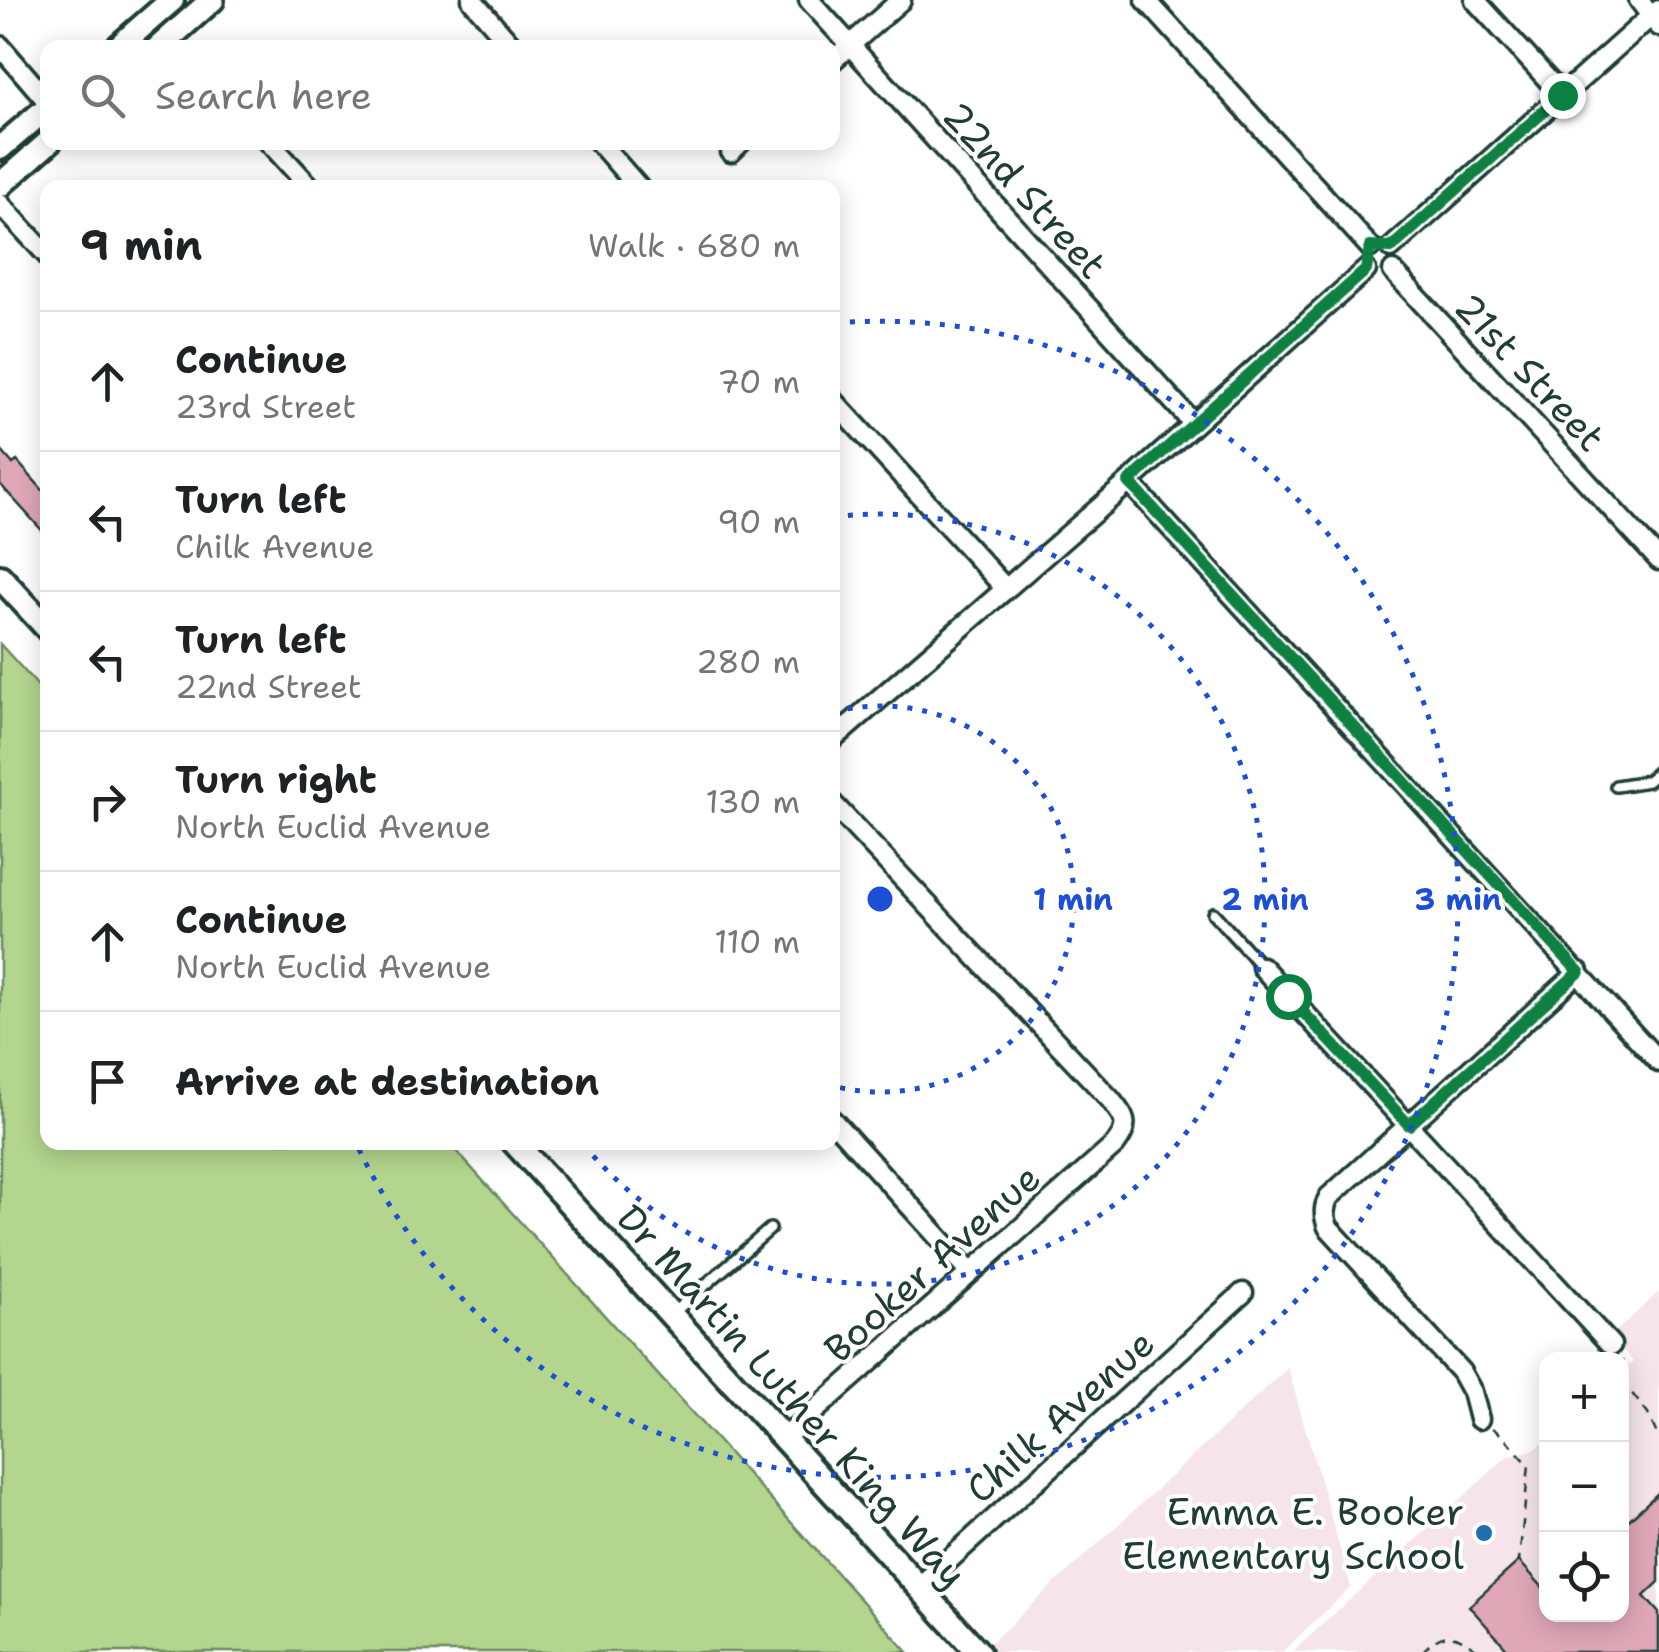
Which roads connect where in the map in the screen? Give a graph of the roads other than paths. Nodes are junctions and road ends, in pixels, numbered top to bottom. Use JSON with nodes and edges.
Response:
{"nodes":[{"id":1,"x":212,"y":0,"type":"edge"},
{"id":2,"x":472,"y":0,"type":"edge"},
{"id":3,"x":809,"y":0,"type":"edge"},
{"id":4,"x":901,"y":0,"type":"edge"},
{"id":5,"x":1146,"y":0,"type":"edge"},
{"id":6,"x":1475,"y":0,"type":"edge"},
{"id":7,"x":1639,"y":0,"type":"edge"},
{"id":8,"x":163,"y":8,"type":"edge"},
{"id":9,"x":1656,"y":17,"type":"edge"},
{"id":10,"x":127,"y":40,"type":"edge"},
{"id":11,"x":169,"y":40,"type":"edge"},
{"id":12,"x":174,"y":40,"type":"edge"},
{"id":13,"x":507,"y":40,"type":"edge"},
{"id":14,"x":850,"y":45,"type":"junction"},
{"id":15,"x":0,"y":46,"type":"edge"},
{"id":16,"x":840,"y":54,"type":"edge"},
{"id":17,"x":40,"y":95,"type":"edge"},
{"id":18,"x":1562,"y":95,"type":"junction"},
{"id":19,"x":40,"y":112,"type":"edge"},
{"id":20,"x":0,"y":148,"type":"edge"},
{"id":21,"x":40,"y":149,"type":"edge"},
{"id":22,"x":276,"y":150,"type":"edge"},
{"id":23,"x":606,"y":150,"type":"edge"},
{"id":24,"x":304,"y":180,"type":"edge"},
{"id":25,"x":632,"y":180,"type":"edge"},
{"id":26,"x":0,"y":185,"type":"edge"},
{"id":27,"x":0,"y":204,"type":"edge"},
{"id":28,"x":40,"y":247,"type":"edge"},
{"id":29,"x":1370,"y":247,"type":"junction"},
{"id":30,"x":1391,"y":248,"type":"junction"},
{"id":31,"x":1366,"y":270,"type":"junction"},
{"id":32,"x":1393,"y":272,"type":"junction"},
{"id":33,"x":840,"y":408,"type":"edge"},
{"id":34,"x":1193,"y":423,"type":"junction"},
{"id":35,"x":1129,"y":482,"type":"junction"},
{"id":36,"x":1659,"y":560,"type":"edge"},
{"id":37,"x":0,"y":577,"type":"edge"},
{"id":38,"x":1006,"y":588,"type":"junction"},
{"id":39,"x":40,"y":620,"type":"edge"},
{"id":40,"x":840,"y":733,"type":"edge"},
{"id":41,"x":1659,"y":771,"type":"edge"},
{"id":42,"x":1616,"y":786,"type":"dead end"},
{"id":43,"x":840,"y":812,"type":"edge"},
{"id":44,"x":1213,"y":913,"type":"dead end"},
{"id":45,"x":1262,"y":967,"type":"joint"},
{"id":46,"x":1579,"y":972,"type":"junction"},
{"id":47,"x":1659,"y":1062,"type":"edge"},
{"id":48,"x":1409,"y":1125,"type":"junction"},
{"id":49,"x":840,"y":1129,"type":"edge"},
{"id":50,"x":521,"y":1150,"type":"edge"},
{"id":51,"x":770,"y":1229,"type":"dead end"},
{"id":52,"x":970,"y":1272,"type":"junction"},
{"id":53,"x":1243,"y":1293,"type":"dead end"},
{"id":54,"x":671,"y":1314,"type":"junction"},
{"id":55,"x":1615,"y":1352,"type":"edge"},
{"id":56,"x":1479,"y":1419,"type":"road end"},
{"id":57,"x":784,"y":1438,"type":"junction"},
{"id":58,"x":919,"y":1587,"type":"junction"},
{"id":59,"x":978,"y":1652,"type":"edge"}],
"edges":[{"from":1,"to":12,"type":"street"},
{"from":2,"to":13,"type":"street"},
{"from":3,"to":14,"type":"street","name":"22nd Street"},
{"from":4,"to":14,"type":"street"},
{"from":5,"to":29,"type":"street"},
{"from":6,"to":18,"type":"street"},
{"from":7,"to":9,"type":"street"},
{"from":8,"to":10,"type":"street"},
{"from":8,"to":11,"type":"street"},
{"from":9,"to":18,"type":"street"},
{"from":14,"to":16,"type":"street"},
{"from":14,"to":34,"type":"street","name":"22nd Street"},
{"from":15,"to":17,"type":"street"},
{"from":18,"to":30,"type":"street"},
{"from":19,"to":20,"type":"street"},
{"from":21,"to":26,"type":"street"},
{"from":22,"to":24,"type":"street"},
{"from":23,"to":25,"type":"street"},
{"from":27,"to":28,"type":"street"},
{"from":29,"to":30,"type":"street"},
{"from":29,"to":31,"type":"street"},
{"from":30,"to":32,"type":"street"},
{"from":31,"to":32,"type":"street"},
{"from":31,"to":34,"type":"street"},
{"from":32,"to":36,"type":"street","name":"21st Street"},
{"from":33,"to":38,"type":"street"},
{"from":34,"to":35,"type":"street"},
{"from":35,"to":38,"type":"street"},
{"from":35,"to":46,"type":"street"},
{"from":37,"to":39,"type":"street"},
{"from":38,"to":40,"type":"street"},
{"from":41,"to":42,"type":"lane"},
{"from":43,"to":52,"type":"street","name":"Booker Avenue"},
{"from":44,"to":45,"type":"lane"},
{"from":45,"to":48,"type":"street"},
{"from":46,"to":47,"type":"street"},
{"from":46,"to":48,"type":"street"},
{"from":48,"to":55,"type":"street"},
{"from":48,"to":56,"type":"street"},
{"from":49,"to":52,"type":"street"},
{"from":50,"to":54,"type":"street","name":"Dr Martin Luther King Way"},
{"from":51,"to":54,"type":"lane"},
{"from":52,"to":57,"type":"street","name":"Booker Avenue"},
{"from":53,"to":58,"type":"street","name":"Chilk Avenue"},
{"from":54,"to":57,"type":"street","name":"Dr Martin Luther King Way"},
{"from":57,"to":58,"type":"street","name":"Dr Martin Luther King Way"},
{"from":58,"to":59,"type":"street","name":"Dr Martin Luther King Way"}]}
